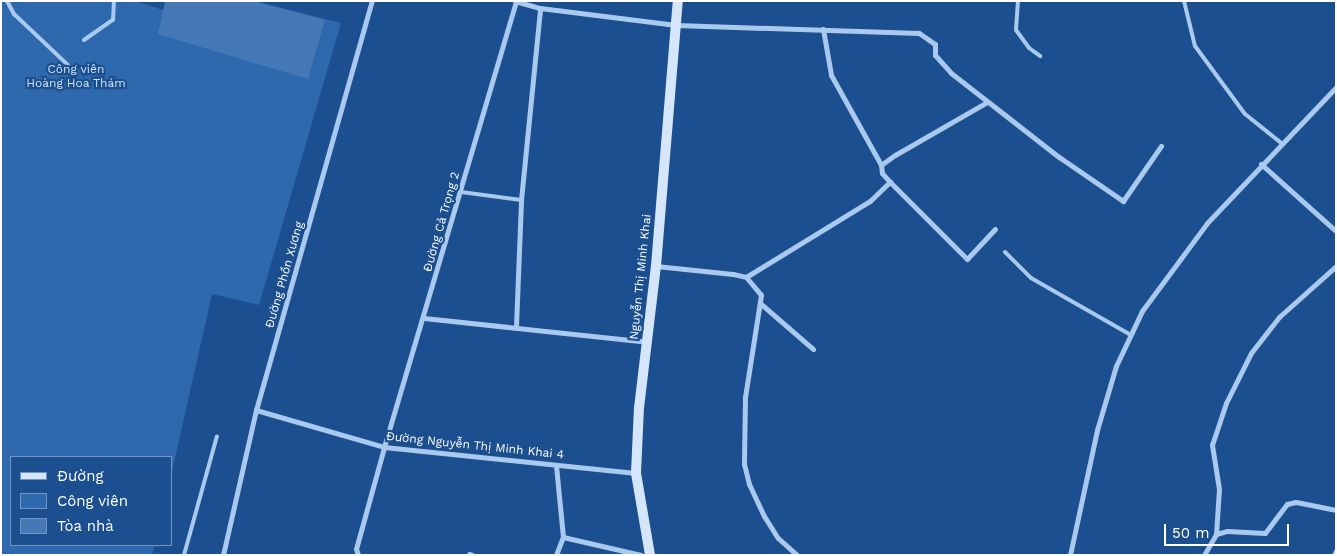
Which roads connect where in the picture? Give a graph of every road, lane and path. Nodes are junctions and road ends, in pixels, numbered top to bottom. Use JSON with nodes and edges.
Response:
{"nodes":[{"id":1,"x":7,"y":1,"type":"edge"},
{"id":2,"x":114,"y":1,"type":"edge"},
{"id":3,"x":372,"y":1,"type":"edge"},
{"id":4,"x":516,"y":1,"type":"edge"},
{"id":5,"x":678,"y":1,"type":"edge"},
{"id":6,"x":1018,"y":1,"type":"edge"},
{"id":7,"x":1184,"y":1,"type":"edge"},
{"id":8,"x":540,"y":8,"type":"junction"},
{"id":9,"x":676,"y":25,"type":"junction"},
{"id":10,"x":823,"y":29,"type":"junction"},
{"id":11,"x":84,"y":40,"type":"dead end"},
{"id":12,"x":1040,"y":56,"type":"dead end"},
{"id":13,"x":68,"y":65,"type":"dead end"},
{"id":14,"x":1336,"y":87,"type":"edge"},
{"id":15,"x":987,"y":102,"type":"junction"},
{"id":16,"x":1280,"y":142,"type":"junction"},
{"id":17,"x":1161,"y":146,"type":"dead end"},
{"id":18,"x":1261,"y":164,"type":"junction"},
{"id":19,"x":881,"y":165,"type":"junction"},
{"id":20,"x":890,"y":182,"type":"junction"},
{"id":21,"x":461,"y":192,"type":"junction"},
{"id":22,"x":521,"y":200,"type":"junction"},
{"id":23,"x":995,"y":229,"type":"dead end"},
{"id":24,"x":1336,"y":232,"type":"edge"},
{"id":25,"x":1005,"y":252,"type":"dead end"},
{"id":26,"x":656,"y":266,"type":"junction"},
{"id":27,"x":1336,"y":266,"type":"edge"},
{"id":28,"x":746,"y":277,"type":"junction"},
{"id":29,"x":761,"y":304,"type":"junction"},
{"id":30,"x":424,"y":318,"type":"junction"},
{"id":31,"x":516,"y":326,"type":"junction"},
{"id":32,"x":1131,"y":335,"type":"junction"},
{"id":33,"x":647,"y":342,"type":"junction"},
{"id":34,"x":812,"y":349,"type":"dead end"},
{"id":35,"x":256,"y":410,"type":"junction"},
{"id":36,"x":217,"y":436,"type":"dead end"},
{"id":37,"x":384,"y":447,"type":"junction"},
{"id":38,"x":556,"y":465,"type":"junction"},
{"id":39,"x":636,"y":473,"type":"junction"},
{"id":40,"x":1336,"y":510,"type":"edge"},
{"id":41,"x":1216,"y":534,"type":"junction"},
{"id":42,"x":563,"y":537,"type":"junction"},
{"id":43,"x":1336,"y":551,"type":"edge"},
{"id":44,"x":184,"y":555,"type":"edge"},
{"id":45,"x":223,"y":555,"type":"edge"},
{"id":46,"x":358,"y":555,"type":"edge"},
{"id":47,"x":556,"y":555,"type":"edge"},
{"id":48,"x":642,"y":555,"type":"edge"},
{"id":49,"x":650,"y":555,"type":"edge"},
{"id":50,"x":797,"y":555,"type":"edge"},
{"id":51,"x":1070,"y":555,"type":"edge"},
{"id":52,"x":1204,"y":555,"type":"edge"},
{"id":53,"x":1334,"y":555,"type":"edge"}],
"edges":[{"from":1,"to":13,"type":"lane"},
{"from":2,"to":11,"type":"lane"},
{"from":3,"to":35,"type":"street","name":"Đường Phồn Xương"},
{"from":4,"to":8,"type":"street"},
{"from":4,"to":21,"type":"street","name":"Đường Cả Trọng 2"},
{"from":5,"to":9,"type":"street","name":"Nguyễn Thị Minh Khai"},
{"from":6,"to":12,"type":"lane"},
{"from":7,"to":16,"type":"lane"},
{"from":8,"to":9,"type":"street"},
{"from":8,"to":22,"type":"street"},
{"from":9,"to":10,"type":"street"},
{"from":9,"to":26,"type":"street","name":"Nguyễn Thị Minh Khai"},
{"from":10,"to":15,"type":"street"},
{"from":10,"to":19,"type":"street"},
{"from":14,"to":16,"type":"street"},
{"from":15,"to":17,"type":"street"},
{"from":15,"to":19,"type":"street"},
{"from":16,"to":18,"type":"street"},
{"from":18,"to":24,"type":"street"},
{"from":18,"to":32,"type":"street"},
{"from":19,"to":20,"type":"street"},
{"from":20,"to":23,"type":"street"},
{"from":20,"to":28,"type":"street"},
{"from":21,"to":22,"type":"lane"},
{"from":21,"to":30,"type":"street","name":"Đường Cả Trọng 2"},
{"from":22,"to":31,"type":"street"},
{"from":25,"to":32,"type":"lane"},
{"from":26,"to":28,"type":"street"},
{"from":26,"to":33,"type":"street","name":"Nguyễn Thị Minh Khai"},
{"from":27,"to":41,"type":"street"},
{"from":28,"to":29,"type":"street"},
{"from":29,"to":34,"type":"street"},
{"from":29,"to":50,"type":"street"},
{"from":30,"to":31,"type":"street"},
{"from":30,"to":37,"type":"street","name":"Đường Cả Trọng 2"},
{"from":31,"to":33,"type":"street"},
{"from":32,"to":51,"type":"street"},
{"from":33,"to":39,"type":"street","name":"Nguyễn Thị Minh Khai"},
{"from":35,"to":37,"type":"street","name":"Đường Nguyễn Thị Minh Khai 4"},
{"from":35,"to":45,"type":"street","name":"Đường Phồn Xương"},
{"from":36,"to":44,"type":"lane"},
{"from":37,"to":38,"type":"street","name":"Đường Nguyễn Thị Minh Khai 4"},
{"from":37,"to":46,"type":"street","name":"Đường Cả Trọng 2"},
{"from":38,"to":39,"type":"street","name":"Đường Nguyễn Thị Minh Khai 4"},
{"from":38,"to":42,"type":"street"},
{"from":39,"to":49,"type":"street","name":"Nguyễn Thị Minh Khai"},
{"from":40,"to":41,"type":"street"},
{"from":41,"to":52,"type":"street"},
{"from":42,"to":47,"type":"street"},
{"from":42,"to":48,"type":"street"},
{"from":43,"to":53,"type":"street"}]}
